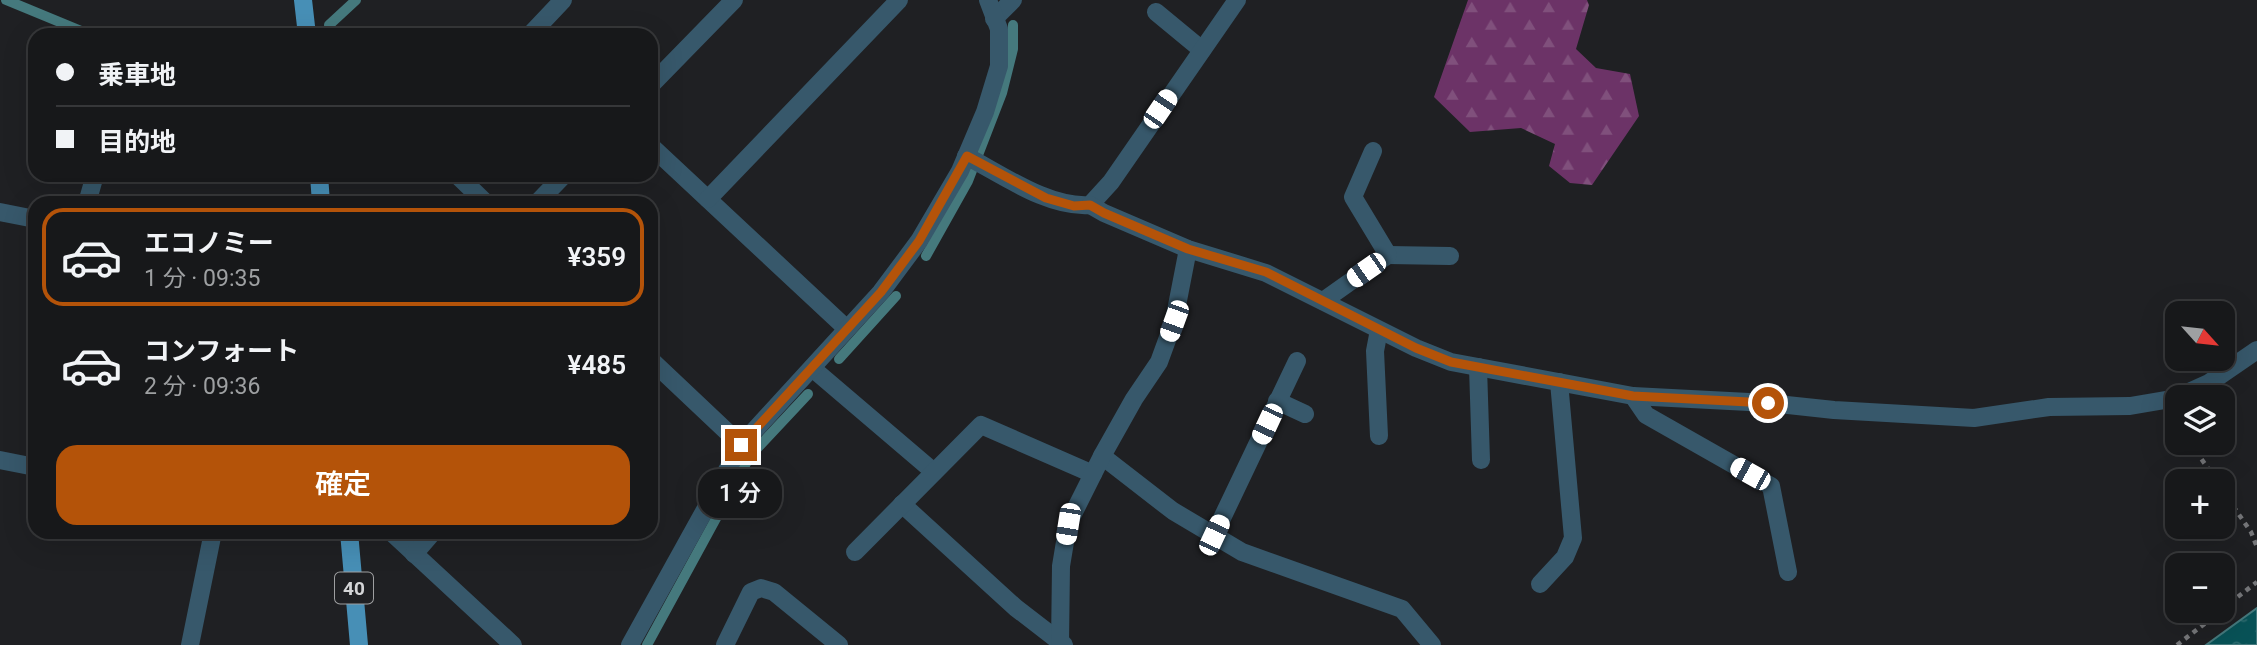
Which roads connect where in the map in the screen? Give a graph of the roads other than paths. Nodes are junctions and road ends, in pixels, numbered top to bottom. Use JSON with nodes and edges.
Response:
{"nodes":[{"id":1,"x":303,"y":0,"type":"edge"},
{"id":2,"x":563,"y":0,"type":"edge"},
{"id":3,"x":734,"y":0,"type":"edge"},
{"id":4,"x":899,"y":0,"type":"edge"},
{"id":5,"x":988,"y":0,"type":"edge"},
{"id":6,"x":1013,"y":0,"type":"edge"},
{"id":7,"x":1237,"y":0,"type":"edge"},
{"id":8,"x":1156,"y":12,"type":"dead end"},
{"id":9,"x":994,"y":19,"type":"junction"},
{"id":10,"x":307,"y":28,"type":"edge"},
{"id":11,"x":537,"y":28,"type":"edge"},
{"id":12,"x":1202,"y":50,"type":"junction"},
{"id":13,"x":658,"y":78,"type":"edge"},
{"id":14,"x":1373,"y":150,"type":"dead end"},
{"id":15,"x":658,"y":152,"type":"edge"},
{"id":16,"x":967,"y":156,"type":"junction"},
{"id":17,"x":464,"y":182,"type":"edge"},
{"id":18,"x":557,"y":182,"type":"edge"},
{"id":19,"x":479,"y":196,"type":"edge"},
{"id":20,"x":544,"y":196,"type":"edge"},
{"id":21,"x":708,"y":199,"type":"junction"},
{"id":22,"x":1090,"y":205,"type":"junction"},
{"id":23,"x":0,"y":212,"type":"edge"},
{"id":24,"x":28,"y":218,"type":"edge"},
{"id":25,"x":1188,"y":249,"type":"junction"},
{"id":26,"x":1388,"y":255,"type":"junction"},
{"id":27,"x":1450,"y":256,"type":"dead end"},
{"id":28,"x":1323,"y":301,"type":"junction"},
{"id":29,"x":847,"y":329,"type":"junction"},
{"id":30,"x":1379,"y":330,"type":"junction"},
{"id":31,"x":2257,"y":349,"type":"edge"},
{"id":32,"x":1297,"y":361,"type":"dead end"},
{"id":33,"x":658,"y":367,"type":"edge"},
{"id":34,"x":1478,"y":367,"type":"junction"},
{"id":35,"x":812,"y":368,"type":"junction"},
{"id":36,"x":1559,"y":382,"type":"junction"},
{"id":37,"x":2205,"y":385,"type":"edge"},
{"id":38,"x":1633,"y":396,"type":"junction"},
{"id":39,"x":2165,"y":399,"type":"edge"},
{"id":40,"x":1277,"y":401,"type":"junction"},
{"id":41,"x":1305,"y":414,"type":"dead end"},
{"id":42,"x":1379,"y":436,"type":"dead end"},
{"id":43,"x":741,"y":445,"type":"junction"},
{"id":44,"x":1102,"y":456,"type":"junction"},
{"id":45,"x":0,"y":460,"type":"edge"},
{"id":46,"x":1481,"y":460,"type":"dead end"},
{"id":47,"x":28,"y":466,"type":"edge"},
{"id":48,"x":934,"y":472,"type":"junction"},
{"id":49,"x":1093,"y":474,"type":"junction"},
{"id":50,"x":902,"y":504,"type":"junction"},
{"id":51,"x":1214,"y":535,"type":"junction"},
{"id":52,"x":212,"y":539,"type":"edge"},
{"id":53,"x":350,"y":539,"type":"edge"},
{"id":54,"x":398,"y":539,"type":"edge"},
{"id":55,"x":427,"y":539,"type":"edge"},
{"id":56,"x":855,"y":552,"type":"dead end"},
{"id":57,"x":414,"y":554,"type":"junction"},
{"id":58,"x":1788,"y":572,"type":"dead end"},
{"id":59,"x":1541,"y":584,"type":"dead end"},
{"id":60,"x":495,"y":628,"type":"junction"},
{"id":61,"x":1061,"y":644,"type":"edge"},
{"id":62,"x":190,"y":645,"type":"edge"},
{"id":63,"x":359,"y":645,"type":"edge"},
{"id":64,"x":487,"y":645,"type":"edge"},
{"id":65,"x":513,"y":645,"type":"edge"},
{"id":66,"x":630,"y":645,"type":"edge"},
{"id":67,"x":725,"y":645,"type":"edge"},
{"id":68,"x":839,"y":645,"type":"edge"},
{"id":69,"x":1432,"y":645,"type":"edge"}],
"edges":[{"from":1,"to":10,"type":"main road"},
{"from":2,"to":11,"type":"street"},
{"from":3,"to":13,"type":"street"},
{"from":4,"to":21,"type":"street"},
{"from":5,"to":9,"type":"street"},
{"from":6,"to":9,"type":"street"},
{"from":7,"to":12,"type":"street"},
{"from":8,"to":12,"type":"street"},
{"from":9,"to":16,"type":"street"},
{"from":12,"to":22,"type":"street"},
{"from":14,"to":26,"type":"street"},
{"from":15,"to":21,"type":"street"},
{"from":16,"to":22,"type":"street"},
{"from":16,"to":29,"type":"street"},
{"from":17,"to":19,"type":"street"},
{"from":18,"to":20,"type":"street"},
{"from":21,"to":29,"type":"street"},
{"from":22,"to":25,"type":"street"},
{"from":23,"to":24,"type":"street"},
{"from":25,"to":28,"type":"street"},
{"from":25,"to":44,"type":"street"},
{"from":26,"to":27,"type":"street"},
{"from":26,"to":28,"type":"street"},
{"from":28,"to":30,"type":"street"},
{"from":29,"to":35,"type":"street"},
{"from":30,"to":34,"type":"street"},
{"from":30,"to":42,"type":"street"},
{"from":31,"to":37,"type":"street"},
{"from":32,"to":40,"type":"street"},
{"from":33,"to":43,"type":"street"},
{"from":34,"to":36,"type":"street"},
{"from":34,"to":46,"type":"street"},
{"from":35,"to":43,"type":"street"},
{"from":35,"to":48,"type":"street"},
{"from":36,"to":38,"type":"street"},
{"from":36,"to":59,"type":"street"},
{"from":38,"to":39,"type":"street"},
{"from":38,"to":58,"type":"street"},
{"from":40,"to":41,"type":"street"},
{"from":40,"to":51,"type":"street"},
{"from":43,"to":66,"type":"street"},
{"from":44,"to":49,"type":"street"},
{"from":44,"to":51,"type":"street"},
{"from":45,"to":47,"type":"street"},
{"from":48,"to":49,"type":"street"},
{"from":48,"to":50,"type":"street"},
{"from":49,"to":61,"type":"street"},
{"from":50,"to":56,"type":"street"},
{"from":50,"to":61,"type":"street"},
{"from":51,"to":69,"type":"street"},
{"from":52,"to":62,"type":"street"},
{"from":53,"to":63,"type":"main road","number":"40"},
{"from":54,"to":57,"type":"street"},
{"from":55,"to":57,"type":"street"},
{"from":57,"to":60,"type":"street"},
{"from":60,"to":64,"type":"street"},
{"from":60,"to":65,"type":"street"},
{"from":67,"to":68,"type":"street"}]}
